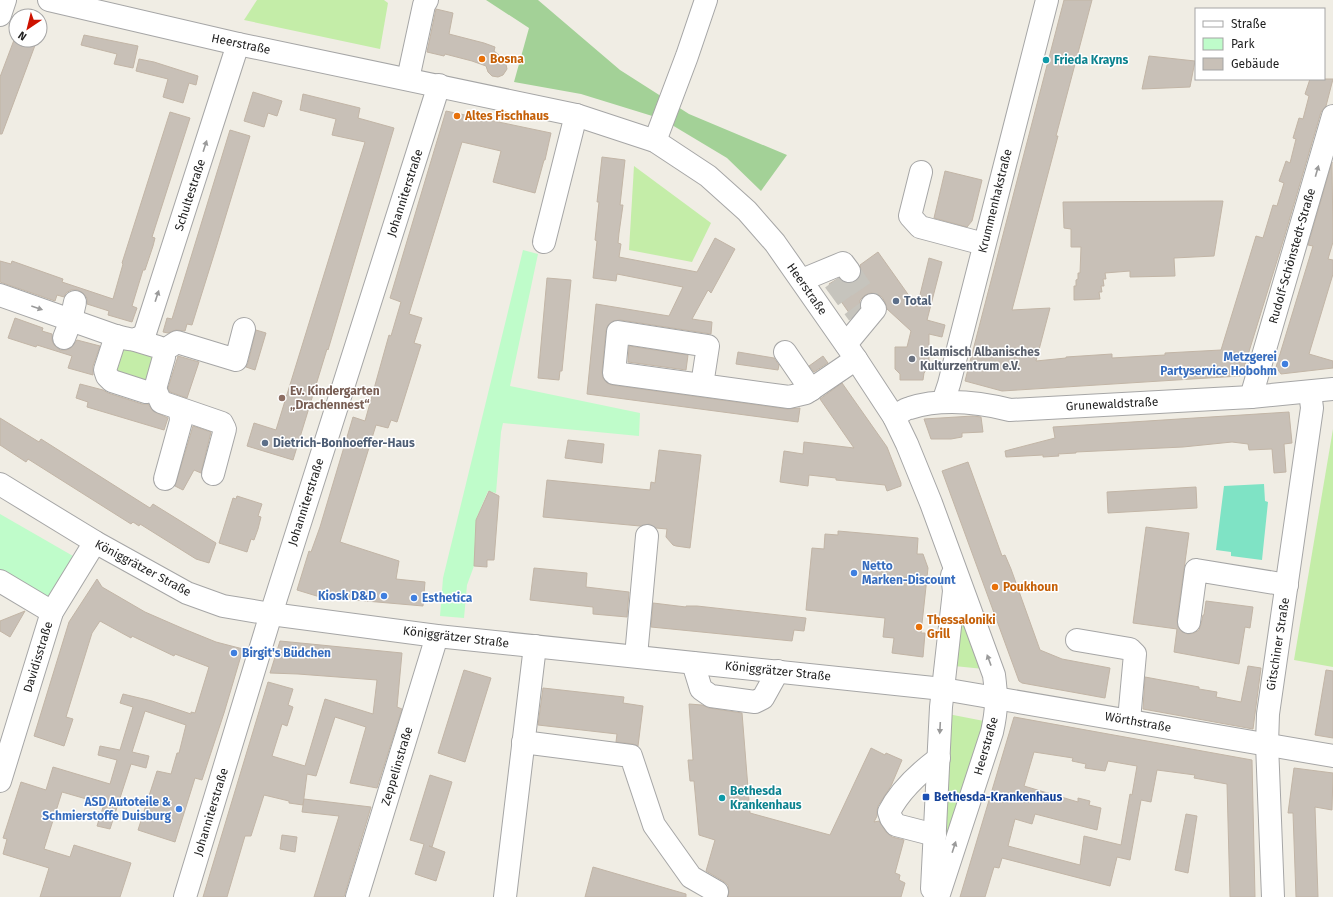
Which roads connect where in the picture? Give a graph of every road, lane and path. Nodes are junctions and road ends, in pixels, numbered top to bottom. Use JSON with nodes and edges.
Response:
{"nodes":[{"id":1,"x":5,"y":0,"type":"edge"},
{"id":2,"x":49,"y":0,"type":"edge"},
{"id":3,"x":427,"y":0,"type":"edge"},
{"id":4,"x":706,"y":0,"type":"edge"},
{"id":5,"x":1047,"y":0,"type":"edge"},
{"id":6,"x":75,"y":3,"type":"edge"},
{"id":7,"x":0,"y":14,"type":"edge"},
{"id":8,"x":238,"y":44,"type":"junction"},
{"id":9,"x":408,"y":79,"type":"junction"},
{"id":10,"x":439,"y":85,"type":"junction"},
{"id":11,"x":576,"y":115,"type":"junction"},
{"id":12,"x":1333,"y":116,"type":"edge"},
{"id":13,"x":655,"y":141,"type":"junction"},
{"id":14,"x":922,"y":172,"type":"dead end"},
{"id":15,"x":544,"y":242,"type":"dead end"},
{"id":16,"x":984,"y":244,"type":"junction"},
{"id":17,"x":836,"y":274,"type":"dead end"},
{"id":18,"x":802,"y":280,"type":"junction"},
{"id":19,"x":0,"y":295,"type":"edge"},
{"id":20,"x":865,"y":314,"type":"dead end"},
{"id":21,"x":244,"y":329,"type":"dead end"},
{"id":22,"x":126,"y":338,"type":"junction"},
{"id":23,"x":163,"y":351,"type":"junction"},
{"id":24,"x":785,"y":352,"type":"dead end"},
{"id":25,"x":851,"y":352,"type":"junction"},
{"id":26,"x":702,"y":385,"type":"dead end"},
{"id":27,"x":155,"y":389,"type":"junction"},
{"id":28,"x":1333,"y":389,"type":"edge"},
{"id":29,"x":811,"y":390,"type":"junction"},
{"id":30,"x":1310,"y":392,"type":"junction"},
{"id":31,"x":1251,"y":397,"type":"junction"},
{"id":32,"x":943,"y":402,"type":"junction"},
{"id":33,"x":180,"y":408,"type":"junction"},
{"id":34,"x":894,"y":417,"type":"junction"},
{"id":35,"x":213,"y":474,"type":"dead end"},
{"id":36,"x":165,"y":479,"type":"dead end"},
{"id":37,"x":0,"y":484,"type":"edge"},
{"id":38,"x":646,"y":536,"type":"dead end"},
{"id":39,"x":95,"y":542,"type":"junction"},
{"id":40,"x":949,"y":550,"type":"junction"},
{"id":41,"x":0,"y":581,"type":"edge"},
{"id":42,"x":1287,"y":585,"type":"junction"},
{"id":43,"x":52,"y":612,"type":"junction"},
{"id":44,"x":270,"y":614,"type":"junction"},
{"id":45,"x":1189,"y":622,"type":"dead end"},
{"id":46,"x":437,"y":636,"type":"junction"},
{"id":47,"x":1078,"y":640,"type":"dead end"},
{"id":48,"x":535,"y":646,"type":"junction"},
{"id":49,"x":636,"y":656,"type":"junction"},
{"id":50,"x":693,"y":662,"type":"junction"},
{"id":51,"x":778,"y":672,"type":"junction"},
{"id":52,"x":943,"y":689,"type":"junction"},
{"id":53,"x":997,"y":698,"type":"junction"},
{"id":54,"x":1129,"y":720,"type":"junction"},
{"id":55,"x":8,"y":727,"type":"edge"},
{"id":56,"x":523,"y":742,"type":"junction"},
{"id":57,"x":1267,"y":744,"type":"junction"},
{"id":58,"x":1333,"y":756,"type":"edge"},
{"id":59,"x":939,"y":758,"type":"junction"},
{"id":60,"x":0,"y":781,"type":"edge"},
{"id":61,"x":935,"y":835,"type":"junction"},
{"id":62,"x":717,"y":892,"type":"dead end"},
{"id":63,"x":185,"y":897,"type":"edge"},
{"id":64,"x":357,"y":897,"type":"edge"},
{"id":65,"x":505,"y":897,"type":"edge"},
{"id":66,"x":932,"y":897,"type":"edge"},
{"id":67,"x":938,"y":897,"type":"edge"},
{"id":68,"x":1273,"y":897,"type":"edge"}],
"edges":[{"from":1,"to":7,"type":"street"},
{"from":2,"to":6,"type":"street","name":"Heerstraße"},
{"from":3,"to":9,"type":"street"},
{"from":4,"to":13,"type":"street"},
{"from":5,"to":16,"type":"street","name":"Krummenhakstraße"},
{"from":6,"to":8,"type":"street","name":"Heerstraße"},
{"from":8,"to":9,"type":"street","name":"Heerstraße"},
{"from":22,"to":8,"type":"street","name":"Schultestraße","one_way":true},
{"from":9,"to":10,"type":"street","name":"Heerstraße"},
{"from":10,"to":11,"type":"street","name":"Heerstraße"},
{"from":10,"to":44,"type":"street","name":"Johanniterstraße"},
{"from":11,"to":13,"type":"street","name":"Heerstraße"},
{"from":11,"to":15,"type":"street"},
{"from":31,"to":12,"type":"street","name":"Rudolf-Schönstedt-Straße","one_way":true},
{"from":13,"to":18,"type":"street","name":"Heerstraße"},
{"from":14,"to":16,"type":"street"},
{"from":16,"to":32,"type":"street","name":"Krummenhakstraße"},
{"from":17,"to":18,"type":"street"},
{"from":18,"to":25,"type":"street","name":"Heerstraße"},
{"from":19,"to":22,"type":"street","one_way":true},
{"from":20,"to":25,"type":"street"},
{"from":21,"to":23,"type":"street"},
{"from":22,"to":23,"type":"street"},
{"from":22,"to":27,"type":"street","name":"Schultestraße"},
{"from":23,"to":27,"type":"street"},
{"from":24,"to":29,"type":"street"},
{"from":25,"to":29,"type":"street"},
{"from":25,"to":34,"type":"street","name":"Heerstraße"},
{"from":26,"to":29,"type":"street"},
{"from":27,"to":33,"type":"street"},
{"from":28,"to":30,"type":"street","name":"Grunewaldstraße"},
{"from":30,"to":31,"type":"street","name":"Grunewaldstraße"},
{"from":30,"to":42,"type":"street","name":"Gitschiner Straße"},
{"from":31,"to":32,"type":"street","name":"Grunewaldstraße"},
{"from":32,"to":34,"type":"street","name":"Grunewaldstraße"},
{"from":33,"to":35,"type":"street"},
{"from":33,"to":36,"type":"street"},
{"from":34,"to":40,"type":"street","name":"Heerstraße"},
{"from":37,"to":39,"type":"street","name":"Königgrätzer Straße"},
{"from":38,"to":49,"type":"street"},
{"from":39,"to":43,"type":"street","name":"Davidisstraße"},
{"from":39,"to":44,"type":"street","name":"Königgrätzer Straße"},
{"from":40,"to":52,"type":"street","name":"Heerstraße"},
{"from":53,"to":40,"type":"street","name":"Heerstraße","one_way":true},
{"from":41,"to":43,"type":"street"},
{"from":42,"to":45,"type":"street"},
{"from":42,"to":57,"type":"street","name":"Gitschiner Straße"},
{"from":43,"to":55,"type":"street","name":"Davidisstraße"},
{"from":44,"to":46,"type":"street","name":"Königgrätzer Straße"},
{"from":44,"to":63,"type":"street","name":"Johanniterstraße"},
{"from":46,"to":48,"type":"street","name":"Königgrätzer Straße"},
{"from":46,"to":64,"type":"street","name":"Zeppelinstraße"},
{"from":47,"to":54,"type":"street"},
{"from":48,"to":49,"type":"street","name":"Königgrätzer Straße"},
{"from":48,"to":56,"type":"street"},
{"from":49,"to":50,"type":"street","name":"Königgrätzer Straße"},
{"from":50,"to":51,"type":"street","name":"Königgrätzer Straße"},
{"from":50,"to":51,"type":"street"},
{"from":51,"to":52,"type":"street","name":"Königgrätzer Straße"},
{"from":52,"to":53,"type":"street","name":"Wörthstraße"},
{"from":52,"to":59,"type":"street","name":"Heerstraße","one_way":true},
{"from":53,"to":54,"type":"street","name":"Wörthstraße"},
{"from":67,"to":53,"type":"street","name":"Heerstraße","one_way":true},
{"from":54,"to":57,"type":"street","name":"Wörthstraße"},
{"from":55,"to":60,"type":"street","name":"Davidisstraße"},
{"from":56,"to":62,"type":"street"},
{"from":56,"to":65,"type":"street"},
{"from":57,"to":58,"type":"street","name":"Wörthstraße"},
{"from":57,"to":68,"type":"street","name":"Gitschiner Straße"},
{"from":59,"to":61,"type":"street","name":"Heerstraße"},
{"from":59,"to":61,"type":"street"},
{"from":61,"to":66,"type":"street","name":"Heerstraße"}]}
